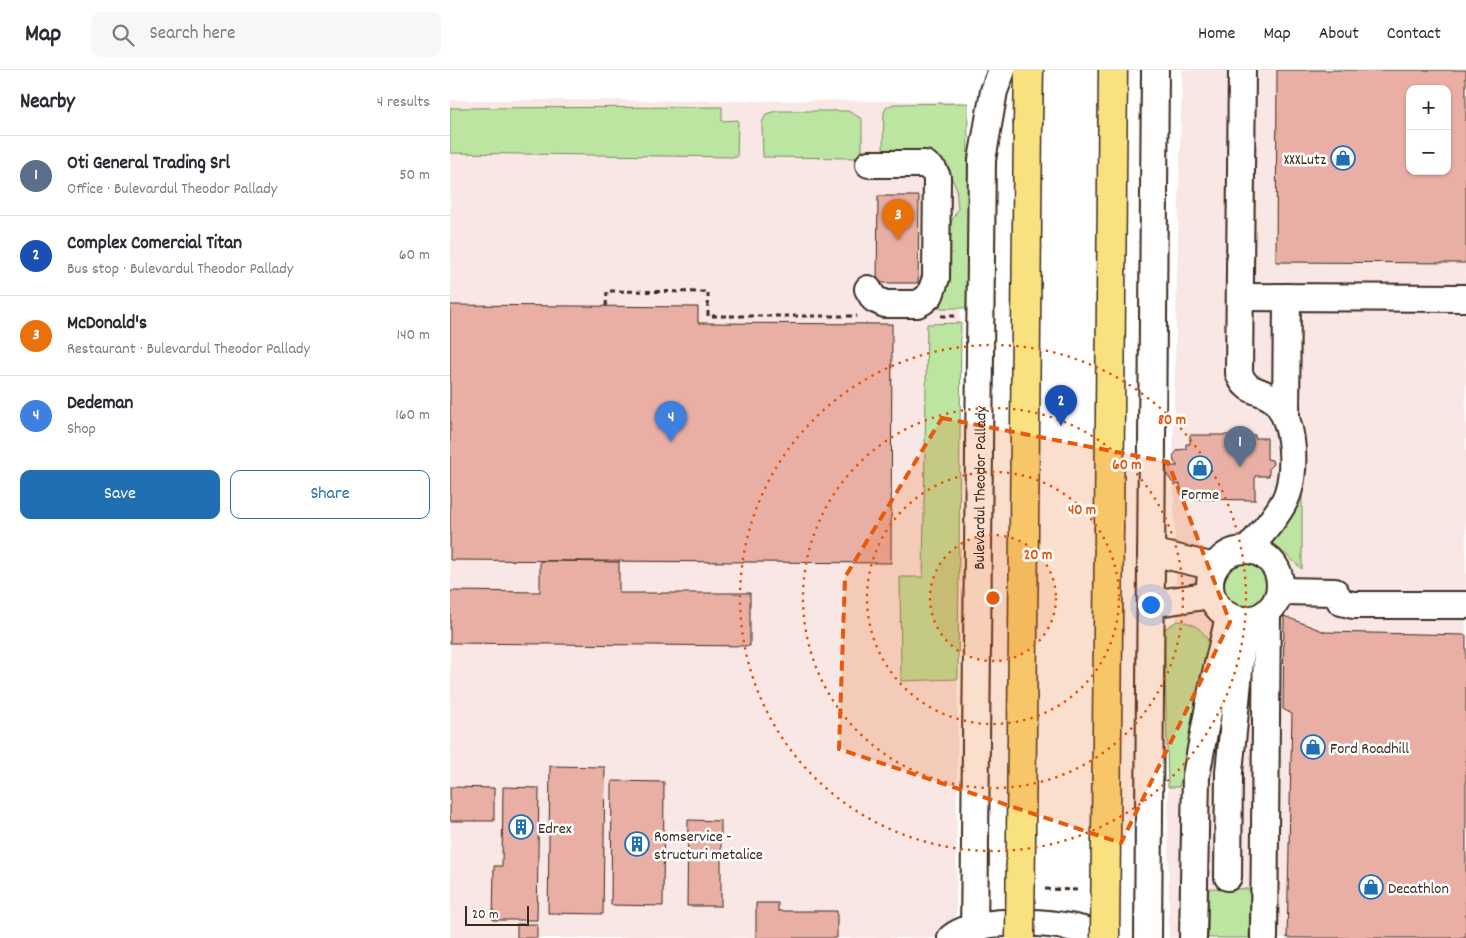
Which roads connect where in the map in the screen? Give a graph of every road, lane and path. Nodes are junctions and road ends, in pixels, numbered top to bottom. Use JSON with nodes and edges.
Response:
{"nodes":[{"id":1,"x":1002,"y":70,"type":"edge"},
{"id":2,"x":1028,"y":70,"type":"edge"},
{"id":3,"x":1113,"y":70,"type":"edge"},
{"id":4,"x":1155,"y":70,"type":"edge"},
{"id":5,"x":1242,"y":70,"type":"edge"},
{"id":6,"x":869,"y":164,"type":"dead end"},
{"id":7,"x":868,"y":288,"type":"dead end"},
{"id":8,"x":1240,"y":297,"type":"junction"},
{"id":9,"x":1287,"y":297,"type":"junction"},
{"id":10,"x":1466,"y":298,"type":"edge"},
{"id":11,"x":606,"y":306,"type":"dead end"},
{"id":12,"x":864,"y":316,"type":"dead end"},
{"id":13,"x":932,"y":316,"type":"dead end"},
{"id":14,"x":980,"y":316,"type":"junction"},
{"id":15,"x":1286,"y":418,"type":"junction"},
{"id":16,"x":1248,"y":549,"type":"junction"},
{"id":17,"x":1152,"y":552,"type":"junction"},
{"id":18,"x":1214,"y":567,"type":"junction"},
{"id":19,"x":1281,"y":591,"type":"junction"},
{"id":20,"x":1211,"y":595,"type":"junction"},
{"id":21,"x":1151,"y":604,"type":"junction"},
{"id":22,"x":1466,"y":605,"type":"edge"},
{"id":23,"x":1247,"y":617,"type":"junction"},
{"id":24,"x":1228,"y":877,"type":"dead end"},
{"id":25,"x":1044,"y":890,"type":"dead end"},
{"id":26,"x":1087,"y":890,"type":"dead end"},
{"id":27,"x":966,"y":934,"type":"edge"},
{"id":28,"x":1020,"y":938,"type":"edge"},
{"id":29,"x":1105,"y":938,"type":"edge"},
{"id":30,"x":1148,"y":938,"type":"edge"},
{"id":31,"x":1193,"y":938,"type":"edge"},
{"id":32,"x":1264,"y":938,"type":"edge"}],
"edges":[{"from":1,"to":14,"type":"street","name":"Bulevardul Theodor Pallady"},
{"from":2,"to":28,"type":"main road","bridge":true},
{"from":3,"to":29,"type":"main road","bridge":true},
{"from":4,"to":17,"type":"street"},
{"from":5,"to":8,"type":"street"},
{"from":6,"to":7,"type":"street"},
{"from":8,"to":9,"type":"street"},
{"from":8,"to":15,"type":"street"},
{"from":9,"to":10,"type":"street"},
{"from":9,"to":15,"type":"street"},
{"from":11,"to":12,"type":"path"},
{"from":13,"to":14,"type":"path"},
{"from":14,"to":27,"type":"street","name":"Bulevardul Theodor Pallady"},
{"from":15,"to":16,"type":"street"},
{"from":16,"to":18,"type":"street"},
{"from":16,"to":19,"type":"street"},
{"from":17,"to":18,"type":"street"},
{"from":17,"to":21,"type":"street"},
{"from":18,"to":20,"type":"street"},
{"from":19,"to":22,"type":"street"},
{"from":19,"to":23,"type":"street"},
{"from":20,"to":21,"type":"street"},
{"from":20,"to":23,"type":"street"},
{"from":21,"to":30,"type":"street"},
{"from":23,"to":24,"type":"street"},
{"from":23,"to":31,"type":"street"},
{"from":23,"to":32,"type":"street"},
{"from":25,"to":26,"type":"path"},
{"from":27,"to":29,"type":"street"}]}
